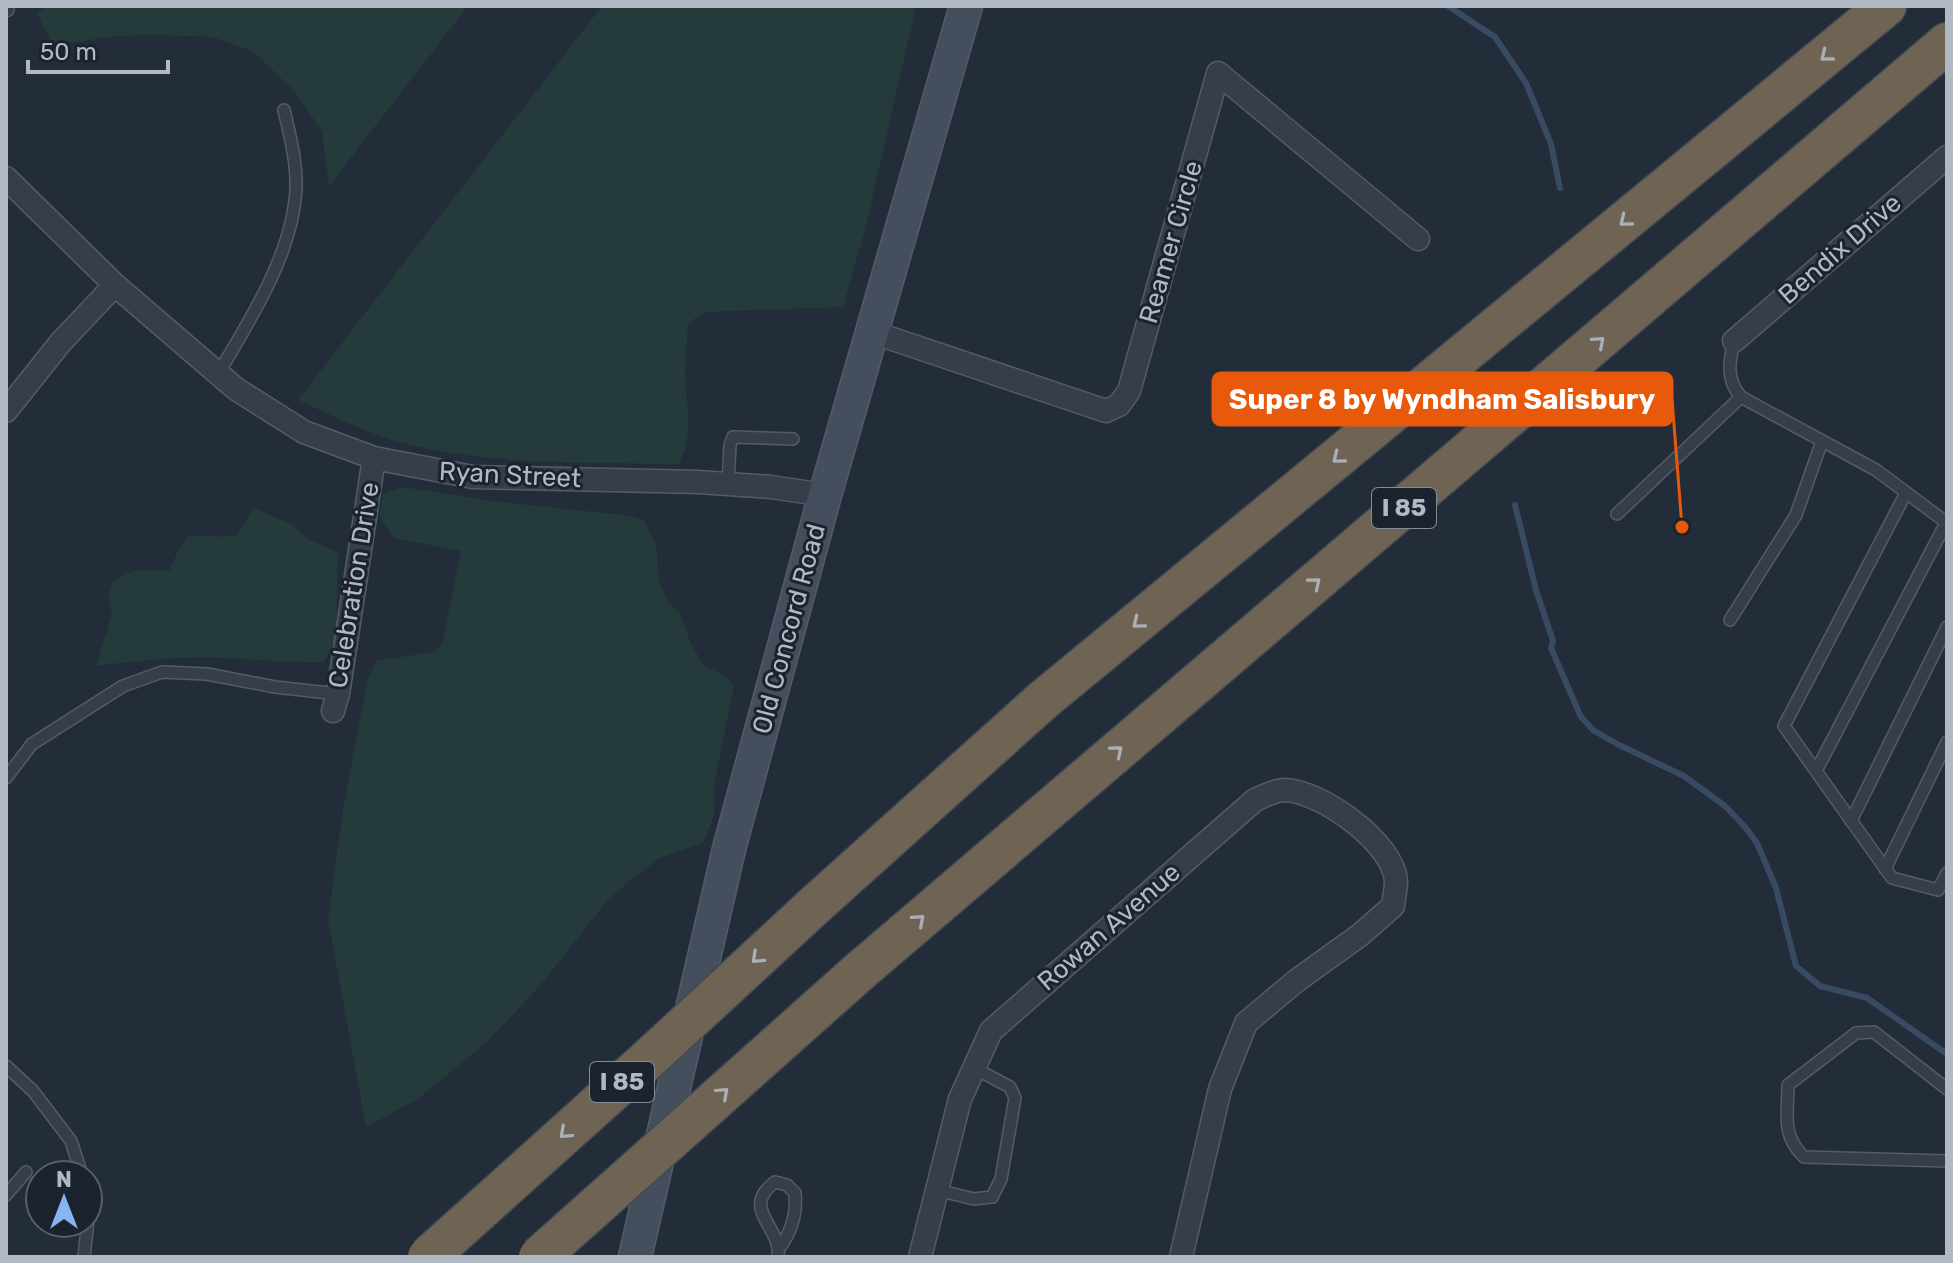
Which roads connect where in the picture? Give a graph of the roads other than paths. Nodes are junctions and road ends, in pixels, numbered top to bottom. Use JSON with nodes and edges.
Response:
{"nodes":[{"id":1,"x":966,"y":6,"type":"edge"},
{"id":2,"x":1886,"y":6,"type":"edge"},
{"id":3,"x":1947,"y":43,"type":"edge"},
{"id":4,"x":284,"y":110,"type":"dead end"},
{"id":5,"x":1947,"y":157,"type":"edge"},
{"id":6,"x":6,"y":178,"type":"edge"},
{"id":7,"x":1418,"y":239,"type":"dead end"},
{"id":8,"x":115,"y":285,"type":"junction"},
{"id":9,"x":872,"y":332,"type":"junction"},
{"id":10,"x":1734,"y":341,"type":"joint"},
{"id":11,"x":218,"y":374,"type":"junction"},
{"id":12,"x":1741,"y":397,"type":"junction"},
{"id":13,"x":6,"y":411,"type":"edge"},
{"id":14,"x":793,"y":439,"type":"dead end"},
{"id":15,"x":1822,"y":441,"type":"junction"},
{"id":16,"x":374,"y":458,"type":"junction"},
{"id":17,"x":728,"y":484,"type":"junction"},
{"id":18,"x":1906,"y":493,"type":"junction"},
{"id":19,"x":825,"y":495,"type":"junction"},
{"id":20,"x":1617,"y":514,"type":"dead end"},
{"id":21,"x":1947,"y":523,"type":"edge"},
{"id":22,"x":1730,"y":620,"type":"dead end"},
{"id":23,"x":1947,"y":627,"type":"edge"},
{"id":24,"x":336,"y":702,"type":"joint"},
{"id":25,"x":1947,"y":742,"type":"edge"},
{"id":26,"x":1816,"y":771,"type":"junction"},
{"id":27,"x":6,"y":778,"type":"edge"},
{"id":28,"x":1851,"y":821,"type":"junction"},
{"id":29,"x":1885,"y":869,"type":"junction"},
{"id":30,"x":1947,"y":873,"type":"edge"},
{"id":31,"x":1943,"y":894,"type":"edge"},
{"id":32,"x":6,"y":1066,"type":"edge"},
{"id":33,"x":974,"y":1068,"type":"junction"},
{"id":34,"x":1947,"y":1089,"type":"edge"},
{"id":35,"x":77,"y":1159,"type":"edge"},
{"id":36,"x":1947,"y":1161,"type":"edge"},
{"id":37,"x":24,"y":1174,"type":"edge"},
{"id":38,"x":937,"y":1190,"type":"junction"},
{"id":39,"x":6,"y":1195,"type":"edge"},
{"id":40,"x":779,"y":1252,"type":"edge"},
{"id":41,"x":428,"y":1257,"type":"edge"},
{"id":42,"x":539,"y":1257,"type":"edge"},
{"id":43,"x":635,"y":1257,"type":"edge"},
{"id":44,"x":920,"y":1257,"type":"edge"},
{"id":45,"x":1181,"y":1257,"type":"edge"}],
"edges":[{"from":1,"to":9,"type":"main road","name":"Old Concord Road"},
{"from":2,"to":41,"type":"highway","number":"I 85","one_way":true,"bridge":true},
{"from":42,"to":3,"type":"highway","number":"I 85","one_way":true,"bridge":true},
{"from":4,"to":11,"type":"lane"},
{"from":5,"to":10,"type":"street","name":"Bendix Drive"},
{"from":6,"to":8,"type":"street","name":"Ryan Street"},
{"from":7,"to":9,"type":"street","name":"Reamer Circle"},
{"from":8,"to":11,"type":"street","name":"Ryan Street"},
{"from":8,"to":13,"type":"street"},
{"from":9,"to":19,"type":"main road","name":"Old Concord Road"},
{"from":10,"to":12,"type":"lane"},
{"from":11,"to":16,"type":"street","name":"Ryan Street"},
{"from":12,"to":15,"type":"lane"},
{"from":12,"to":20,"type":"lane"},
{"from":14,"to":17,"type":"lane"},
{"from":15,"to":18,"type":"lane"},
{"from":15,"to":22,"type":"lane"},
{"from":16,"to":17,"type":"street","name":"Ryan Street"},
{"from":16,"to":24,"type":"street","name":"Celebration Drive"},
{"from":17,"to":19,"type":"street","name":"Ryan Street"},
{"from":18,"to":21,"type":"lane"},
{"from":18,"to":26,"type":"lane"},
{"from":19,"to":43,"type":"main road","name":"Old Concord Road"},
{"from":21,"to":26,"type":"lane"},
{"from":23,"to":28,"type":"lane"},
{"from":24,"to":27,"type":"lane"},
{"from":25,"to":29,"type":"lane"},
{"from":26,"to":28,"type":"lane"},
{"from":28,"to":29,"type":"lane"},
{"from":29,"to":31,"type":"lane"},
{"from":30,"to":31,"type":"lane"},
{"from":32,"to":35,"type":"lane"},
{"from":33,"to":38,"type":"street","name":"Rowan Avenue"},
{"from":33,"to":38,"type":"lane"},
{"from":33,"to":45,"type":"street","name":"Rowan Avenue"},
{"from":34,"to":36,"type":"lane"},
{"from":37,"to":39,"type":"lane"},
{"from":38,"to":44,"type":"street","name":"Rowan Avenue"},
{"from":40,"to":40,"type":"lane"}]}
